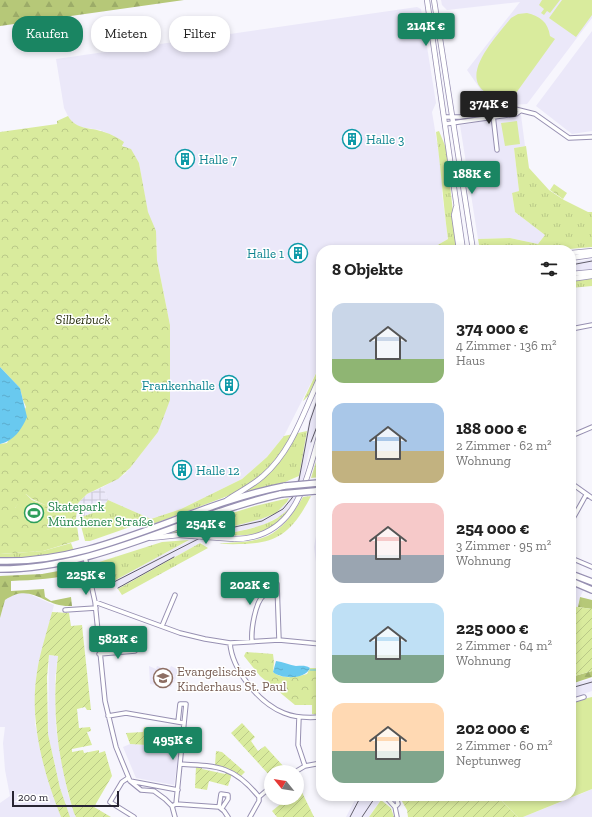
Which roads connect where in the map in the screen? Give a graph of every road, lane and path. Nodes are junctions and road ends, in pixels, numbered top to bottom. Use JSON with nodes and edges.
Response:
{"nodes":[{"id":1,"x":427,"y":0,"type":"edge"},
{"id":2,"x":434,"y":0,"type":"edge"},
{"id":3,"x":521,"y":111,"type":"junction"},
{"id":4,"x":493,"y":112,"type":"junction"},
{"id":5,"x":444,"y":117,"type":"junction"},
{"id":6,"x":451,"y":117,"type":"junction"},
{"id":7,"x":493,"y":117,"type":"junction"},
{"id":8,"x":452,"y":123,"type":"junction"},
{"id":9,"x":445,"y":124,"type":"junction"},
{"id":10,"x":592,"y":137,"type":"edge"},
{"id":11,"x":497,"y":150,"type":"dead end"},
{"id":12,"x":457,"y":204,"type":"junction"},
{"id":13,"x":458,"y":245,"type":"edge"},
{"id":14,"x":462,"y":245,"type":"edge"},
{"id":15,"x":472,"y":245,"type":"edge"},
{"id":16,"x":592,"y":251,"type":"edge"},
{"id":17,"x":576,"y":253,"type":"edge"},
{"id":18,"x":592,"y":255,"type":"edge"},
{"id":19,"x":576,"y":257,"type":"edge"},
{"id":20,"x":592,"y":272,"type":"edge"},
{"id":21,"x":576,"y":274,"type":"edge"},
{"id":22,"x":592,"y":276,"type":"edge"},
{"id":23,"x":576,"y":278,"type":"edge"},
{"id":24,"x":592,"y":325,"type":"edge"},
{"id":25,"x":576,"y":328,"type":"edge"},
{"id":26,"x":316,"y":386,"type":"edge"},
{"id":27,"x":592,"y":427,"type":"edge"},
{"id":28,"x":576,"y":434,"type":"edge"},
{"id":29,"x":316,"y":446,"type":"edge"},
{"id":30,"x":316,"y":484,"type":"edge"},
{"id":31,"x":576,"y":487,"type":"edge"},
{"id":32,"x":316,"y":491,"type":"edge"},
{"id":33,"x":586,"y":495,"type":"junction"},
{"id":34,"x":592,"y":498,"type":"edge"},
{"id":35,"x":217,"y":506,"type":"junction"},
{"id":36,"x":576,"y":513,"type":"edge"},
{"id":37,"x":139,"y":540,"type":"junction"},
{"id":38,"x":84,"y":550,"type":"junction"},
{"id":39,"x":85,"y":557,"type":"junction"},
{"id":40,"x":52,"y":558,"type":"junction"},
{"id":41,"x":576,"y":560,"type":"edge"},
{"id":42,"x":0,"y":561,"type":"edge"},
{"id":43,"x":50,"y":565,"type":"junction"},
{"id":44,"x":592,"y":567,"type":"edge"},
{"id":45,"x":0,"y":569,"type":"edge"},
{"id":46,"x":576,"y":576,"type":"edge"},
{"id":47,"x":592,"y":582,"type":"edge"},
{"id":48,"x":576,"y":583,"type":"edge"},
{"id":49,"x":277,"y":584,"type":"dead end"},
{"id":50,"x":592,"y":590,"type":"edge"},
{"id":51,"x":277,"y":593,"type":"junction"},
{"id":52,"x":175,"y":595,"type":"dead end"},
{"id":53,"x":95,"y":602,"type":"junction"},
{"id":54,"x":96,"y":608,"type":"junction"},
{"id":55,"x":65,"y":610,"type":"dead end"},
{"id":56,"x":162,"y":626,"type":"junction"},
{"id":57,"x":279,"y":640,"type":"junction"},
{"id":58,"x":252,"y":641,"type":"junction"},
{"id":59,"x":230,"y":643,"type":"junction"},
{"id":60,"x":316,"y":644,"type":"edge"},
{"id":61,"x":135,"y":651,"type":"dead end"},
{"id":62,"x":99,"y":654,"type":"junction"},
{"id":63,"x":584,"y":697,"type":"dead end"},
{"id":64,"x":576,"y":699,"type":"edge"},
{"id":65,"x":108,"y":716,"type":"junction"},
{"id":66,"x":299,"y":717,"type":"junction"},
{"id":67,"x":316,"y":717,"type":"edge"},
{"id":68,"x":178,"y":722,"type":"junction"},
{"id":69,"x":184,"y":723,"type":"junction"},
{"id":70,"x":180,"y":764,"type":"junction"},
{"id":71,"x":316,"y":764,"type":"edge"},
{"id":72,"x":305,"y":766,"type":"joint"},
{"id":73,"x":129,"y":779,"type":"junction"},
{"id":74,"x":178,"y":790,"type":"junction"},
{"id":75,"x":264,"y":793,"type":"edge"},
{"id":76,"x":259,"y":797,"type":"junction"},
{"id":77,"x":390,"y":801,"type":"edge"},
{"id":78,"x":397,"y":801,"type":"edge"},
{"id":79,"x":174,"y":805,"type":"junction"},
{"id":80,"x":395,"y":807,"type":"junction"},
{"id":81,"x":134,"y":817,"type":"edge"},
{"id":82,"x":174,"y":817,"type":"edge"},
{"id":83,"x":228,"y":817,"type":"edge"},
{"id":84,"x":250,"y":817,"type":"edge"},
{"id":85,"x":397,"y":817,"type":"edge"}],
"edges":[{"from":1,"to":5,"type":"main road"},
{"from":2,"to":6,"type":"main road"},
{"from":3,"to":4,"type":"street"},
{"from":3,"to":7,"type":"street"},
{"from":3,"to":10,"type":"street"},
{"from":4,"to":6,"type":"street"},
{"from":4,"to":7,"type":"street"},
{"from":5,"to":6,"type":"street"},
{"from":5,"to":9,"type":"main road"},
{"from":6,"to":8,"type":"main road"},
{"from":7,"to":8,"type":"street"},
{"from":7,"to":11,"type":"street"},
{"from":8,"to":9,"type":"street"},
{"from":8,"to":15,"type":"main road"},
{"from":9,"to":12,"type":"main road"},
{"from":12,"to":13,"type":"main road"},
{"from":12,"to":14,"type":"main road"},
{"from":16,"to":17,"type":"main road"},
{"from":18,"to":19,"type":"main road"},
{"from":20,"to":21,"type":"main road"},
{"from":22,"to":23,"type":"main road"},
{"from":24,"to":25,"type":"street"},
{"from":26,"to":35,"type":"main road"},
{"from":27,"to":28,"type":"street"},
{"from":29,"to":37,"type":"main road","bridge":true},
{"from":30,"to":35,"type":"main road","bridge":true},
{"from":31,"to":33,"type":"street"},
{"from":32,"to":37,"type":"main road","bridge":true},
{"from":33,"to":34,"type":"street"},
{"from":33,"to":36,"type":"street"},
{"from":35,"to":38,"type":"main road"},
{"from":37,"to":39,"type":"main road"},
{"from":38,"to":39,"type":"main road"},
{"from":38,"to":40,"type":"main road"},
{"from":39,"to":43,"type":"main road"},
{"from":39,"to":53,"type":"street"},
{"from":40,"to":42,"type":"main road"},
{"from":40,"to":43,"type":"main road"},
{"from":41,"to":44,"type":"street"},
{"from":43,"to":45,"type":"main road"},
{"from":46,"to":47,"type":"main road"},
{"from":48,"to":50,"type":"main road"},
{"from":49,"to":51,"type":"street"},
{"from":51,"to":57,"type":"street"},
{"from":51,"to":58,"type":"street"},
{"from":52,"to":56,"type":"street"},
{"from":53,"to":54,"type":"street"},
{"from":53,"to":56,"type":"street"},
{"from":54,"to":55,"type":"street"},
{"from":54,"to":62,"type":"street"},
{"from":56,"to":59,"type":"street"},
{"from":57,"to":58,"type":"street"},
{"from":57,"to":60,"type":"street"},
{"from":58,"to":59,"type":"street"},
{"from":59,"to":66,"type":"street"},
{"from":61,"to":62,"type":"street"},
{"from":62,"to":65,"type":"street"},
{"from":63,"to":64,"type":"street"},
{"from":65,"to":68,"type":"street"},
{"from":65,"to":73,"type":"street"},
{"from":66,"to":67,"type":"street"},
{"from":66,"to":72,"type":"street"},
{"from":68,"to":69,"type":"street"},
{"from":68,"to":69,"type":"street"},
{"from":69,"to":70,"type":"street"},
{"from":70,"to":74,"type":"street"},
{"from":70,"to":76,"type":"street"},
{"from":71,"to":72,"type":"street"},
{"from":73,"to":74,"type":"street"},
{"from":73,"to":79,"type":"street"},
{"from":73,"to":81,"type":"street"},
{"from":74,"to":79,"type":"street"},
{"from":75,"to":76,"type":"street"},
{"from":76,"to":84,"type":"street"},
{"from":77,"to":80,"type":"street"},
{"from":78,"to":80,"type":"street"},
{"from":79,"to":82,"type":"street"},
{"from":79,"to":83,"type":"street"},
{"from":80,"to":85,"type":"street"}]}
